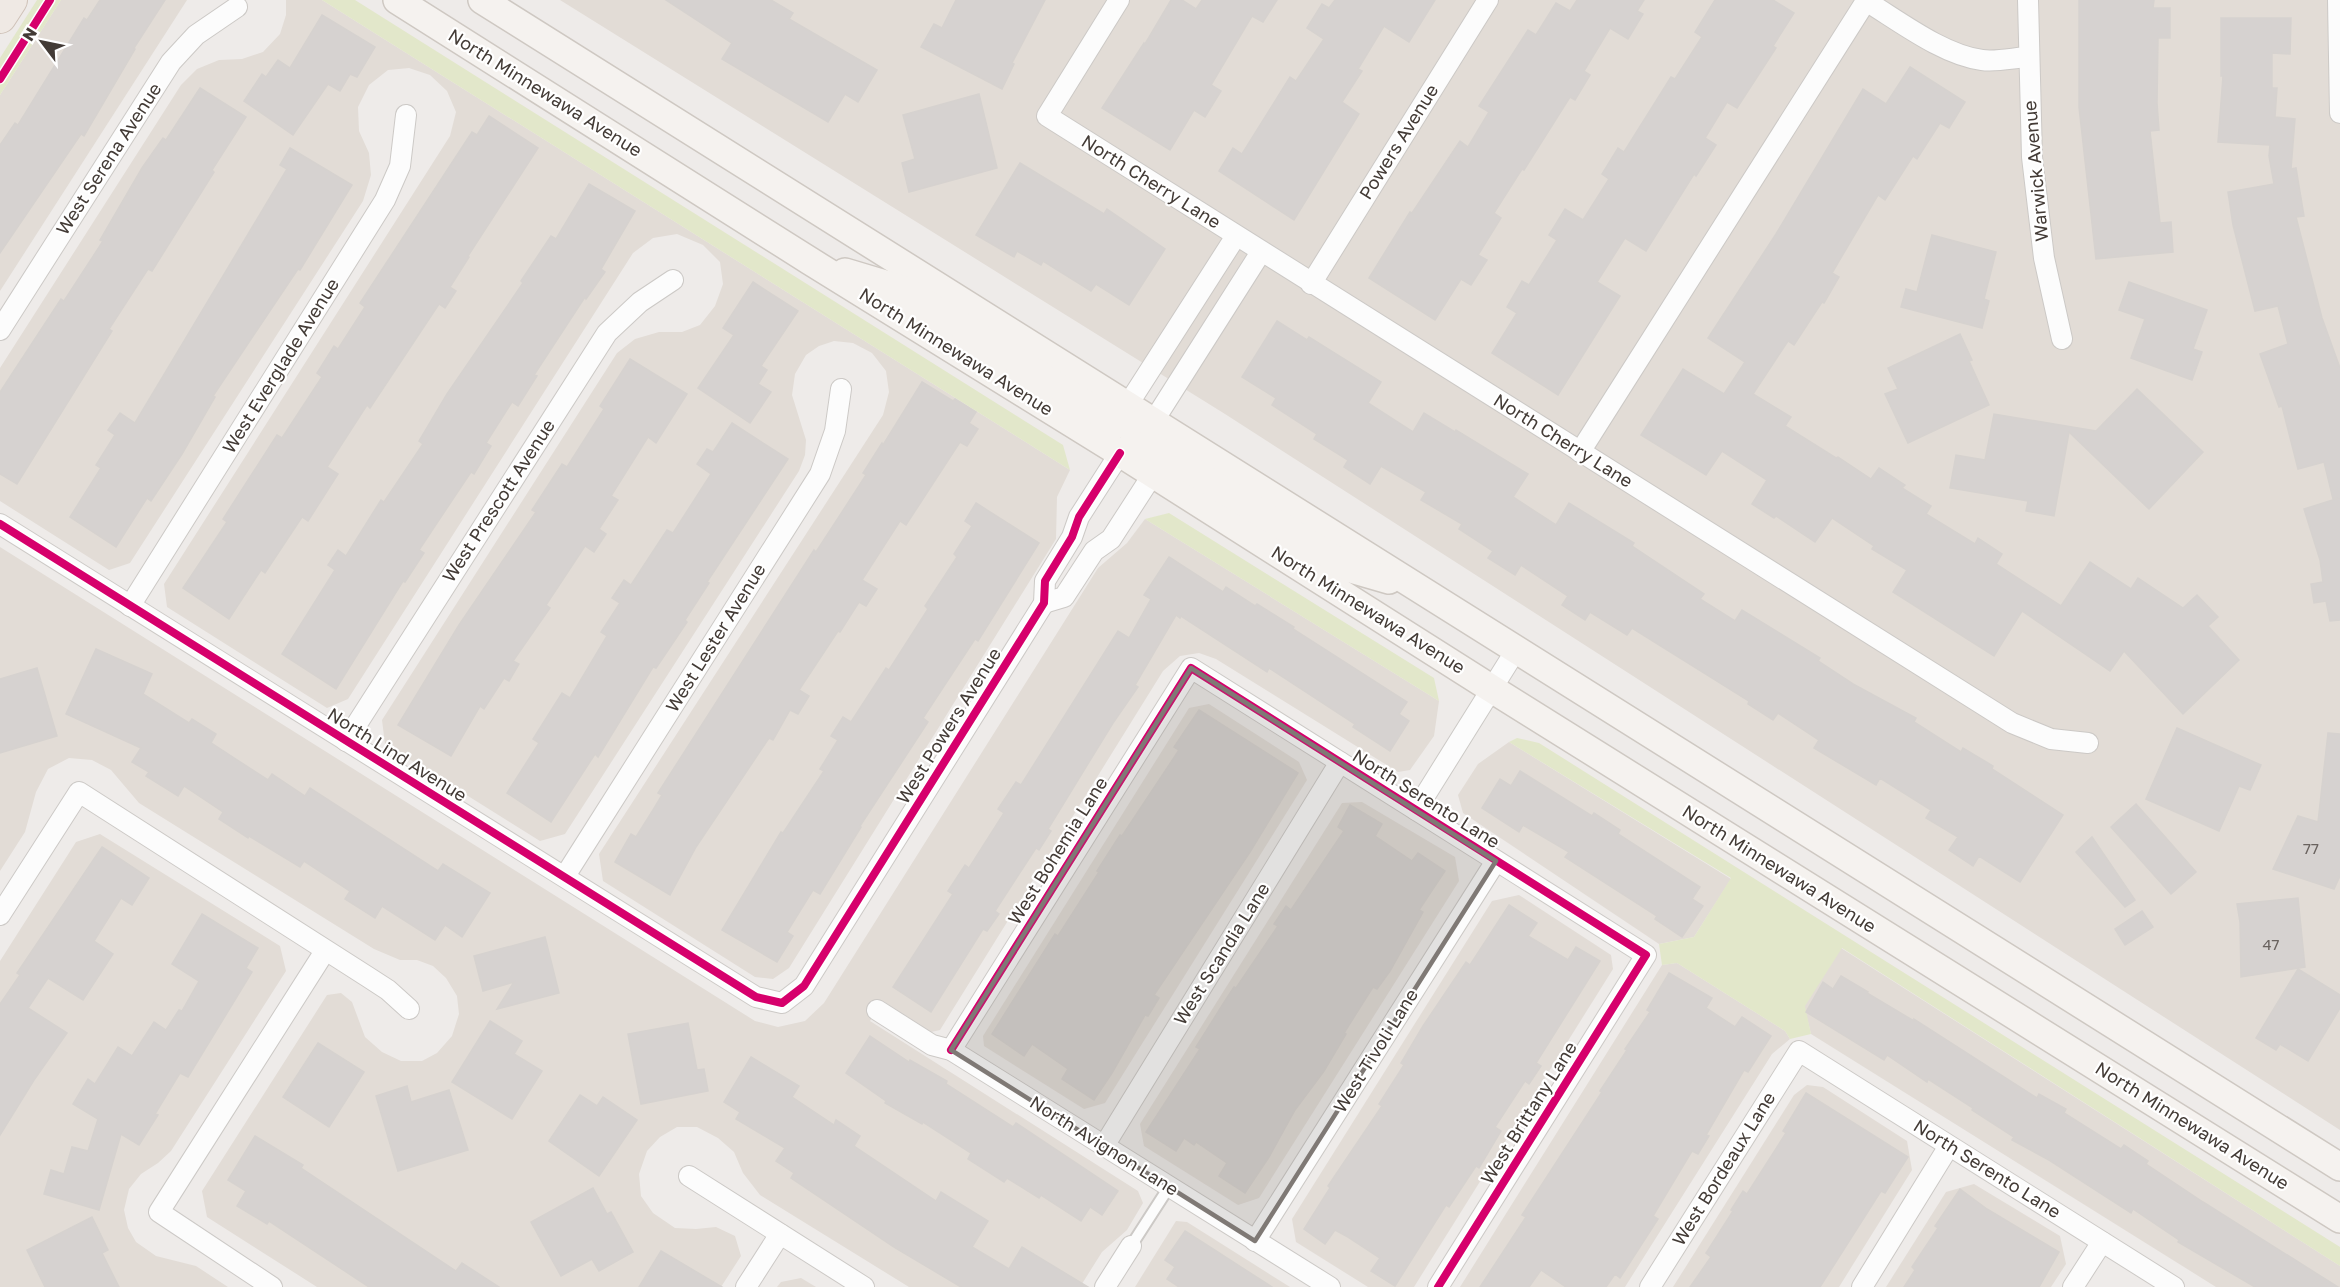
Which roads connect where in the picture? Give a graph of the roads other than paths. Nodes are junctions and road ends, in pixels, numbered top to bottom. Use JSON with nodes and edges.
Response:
{"nodes":[{"id":1,"x":11,"y":0,"type":"edge"},
{"id":2,"x":397,"y":0,"type":"edge"},
{"id":3,"x":482,"y":0,"type":"edge"},
{"id":4,"x":1119,"y":0,"type":"edge"},
{"id":5,"x":1488,"y":0,"type":"edge"},
{"id":6,"x":2028,"y":0,"type":"edge"},
{"id":7,"x":2338,"y":0,"type":"edge"},
{"id":8,"x":237,"y":6,"type":"dead end"},
{"id":9,"x":0,"y":17,"type":"edge"},
{"id":10,"x":2028,"y":57,"type":"junction"},
{"id":11,"x":2340,"y":113,"type":"edge"},
{"id":12,"x":406,"y":115,"type":"dead end"},
{"id":13,"x":1236,"y":236,"type":"junction"},
{"id":14,"x":1261,"y":252,"type":"junction"},
{"id":15,"x":810,"y":261,"type":"junction"},
{"id":16,"x":673,"y":280,"type":"dead end"},
{"id":17,"x":1311,"y":284,"type":"junction"},
{"id":18,"x":0,"y":330,"type":"edge"},
{"id":19,"x":2062,"y":339,"type":"dead end"},
{"id":20,"x":841,"y":389,"type":"dead end"},
{"id":21,"x":1127,"y":406,"type":"junction"},
{"id":22,"x":1153,"y":422,"type":"junction"},
{"id":23,"x":1581,"y":452,"type":"junction"},
{"id":24,"x":1120,"y":453,"type":"junction"},
{"id":25,"x":1152,"y":474,"type":"junction"},
{"id":26,"x":0,"y":524,"type":"edge"},
{"id":27,"x":1072,"y":537,"type":"junction"},
{"id":28,"x":1094,"y":551,"type":"junction"},
{"id":29,"x":1424,"y":590,"type":"junction"},
{"id":30,"x":1044,"y":603,"type":"junction"},
{"id":31,"x":130,"y":606,"type":"junction"},
{"id":32,"x":1516,"y":650,"type":"junction"},
{"id":33,"x":1191,"y":668,"type":"joint"},
{"id":34,"x":1492,"y":689,"type":"junction"},
{"id":35,"x":346,"y":741,"type":"junction"},
{"id":36,"x":2088,"y":743,"type":"dead end"},
{"id":37,"x":1340,"y":762,"type":"junction"},
{"id":38,"x":1416,"y":810,"type":"junction"},
{"id":39,"x":1496,"y":861,"type":"junction"},
{"id":40,"x":565,"y":876,"type":"junction"},
{"id":41,"x":0,"y":915,"type":"edge"},
{"id":42,"x":325,"y":951,"type":"junction"},
{"id":43,"x":1646,"y":955,"type":"joint"},
{"id":44,"x":782,"y":1003,"type":"joint"},
{"id":45,"x":409,"y":1010,"type":"dead end"},
{"id":46,"x":877,"y":1010,"type":"dead end"},
{"id":47,"x":951,"y":1050,"type":"junction"},
{"id":48,"x":1799,"y":1052,"type":"joint"},
{"id":49,"x":1104,"y":1146,"type":"junction"},
{"id":50,"x":1949,"y":1146,"type":"junction"},
{"id":51,"x":2340,"y":1167,"type":"edge"},
{"id":52,"x":689,"y":1176,"type":"dead end"},
{"id":53,"x":1169,"y":1187,"type":"junction"},
{"id":54,"x":2340,"y":1219,"type":"edge"},
{"id":55,"x":780,"y":1234,"type":"junction"},
{"id":56,"x":1255,"y":1240,"type":"junction"},
{"id":57,"x":2102,"y":1242,"type":"junction"},
{"id":58,"x":1131,"y":1246,"type":"joint"},
{"id":59,"x":272,"y":1287,"type":"edge"},
{"id":60,"x":746,"y":1287,"type":"edge"},
{"id":61,"x":864,"y":1287,"type":"edge"},
{"id":62,"x":1105,"y":1287,"type":"edge"},
{"id":63,"x":1329,"y":1287,"type":"edge"},
{"id":64,"x":1438,"y":1287,"type":"edge"},
{"id":65,"x":1650,"y":1287,"type":"edge"},
{"id":66,"x":1862,"y":1287,"type":"edge"},
{"id":67,"x":2073,"y":1287,"type":"edge"},
{"id":68,"x":2174,"y":1287,"type":"edge"}],
"edges":[{"from":1,"to":9,"type":"main road"},
{"from":2,"to":15,"type":"main road","name":"North Minnewawa Avenue"},
{"from":3,"to":21,"type":"main road"},
{"from":4,"to":13,"type":"street","name":"North Cherry Lane"},
{"from":5,"to":17,"type":"street","name":"Powers Avenue"},
{"from":6,"to":10,"type":"street","name":"Warwick Avenue"},
{"from":7,"to":11,"type":"street"},
{"from":8,"to":18,"type":"street","name":"West Serena Avenue"},
{"from":10,"to":19,"type":"street","name":"Warwick Avenue"},
{"from":10,"to":23,"type":"street"},
{"from":12,"to":31,"type":"street","name":"West Everglade Avenue"},
{"from":13,"to":14,"type":"street","name":"North Cherry Lane"},
{"from":13,"to":21,"type":"street"},
{"from":14,"to":17,"type":"street","name":"North Cherry Lane"},
{"from":14,"to":22,"type":"street"},
{"from":15,"to":22,"type":"main road"},
{"from":15,"to":24,"type":"main road","name":"North Minnewawa Avenue"},
{"from":16,"to":35,"type":"street","name":"West Prescott Avenue"},
{"from":17,"to":23,"type":"street","name":"North Cherry Lane"},
{"from":20,"to":40,"type":"street","name":"West Lester Avenue"},
{"from":21,"to":22,"type":"main road"},
{"from":22,"to":29,"type":"main road"},
{"from":23,"to":36,"type":"street","name":"North Cherry Lane"},
{"from":24,"to":25,"type":"main road","name":"North Minnewawa Avenue"},
{"from":24,"to":27,"type":"street","name":"West Powers Avenue"},
{"from":24,"to":29,"type":"main road"},
{"from":25,"to":28,"type":"street","name":"West Powers Avenue"},
{"from":25,"to":34,"type":"main road","name":"North Minnewawa Avenue"},
{"from":26,"to":31,"type":"street","name":"North Lind Avenue"},
{"from":27,"to":28,"type":"street"},
{"from":27,"to":30,"type":"street","name":"West Powers Avenue"},
{"from":28,"to":30,"type":"street","name":"West Powers Avenue"},
{"from":29,"to":32,"type":"main road"},
{"from":30,"to":44,"type":"street","name":"West Powers Avenue"},
{"from":31,"to":35,"type":"street","name":"North Lind Avenue"},
{"from":32,"to":34,"type":"street"},
{"from":32,"to":51,"type":"main road"},
{"from":33,"to":37,"type":"street","name":"North Serento Lane"},
{"from":33,"to":47,"type":"street","name":"West Bohemia Lane"},
{"from":34,"to":38,"type":"street"},
{"from":34,"to":54,"type":"main road","name":"North Minnewawa Avenue"},
{"from":35,"to":40,"type":"street","name":"North Lind Avenue"},
{"from":37,"to":38,"type":"street","name":"North Serento Lane"},
{"from":37,"to":49,"type":"street","name":"West Scandia Lane"},
{"from":38,"to":39,"type":"street","name":"North Serento Lane"},
{"from":39,"to":43,"type":"street","name":"North Serento Lane"},
{"from":39,"to":56,"type":"street","name":"West Tivoli Lane"},
{"from":40,"to":44,"type":"street","name":"North Lind Avenue"},
{"from":41,"to":42,"type":"street"},
{"from":42,"to":45,"type":"street"},
{"from":42,"to":59,"type":"street"},
{"from":43,"to":64,"type":"street","name":"West Brittany Lane"},
{"from":46,"to":47,"type":"street","name":"North Avignon Lane"},
{"from":47,"to":49,"type":"street","name":"North Avignon Lane"},
{"from":48,"to":50,"type":"street","name":"North Serento Lane"},
{"from":48,"to":65,"type":"street","name":"West Bordeaux Lane"},
{"from":49,"to":53,"type":"street","name":"North Avignon Lane"},
{"from":50,"to":57,"type":"street","name":"North Serento Lane"},
{"from":50,"to":66,"type":"street"},
{"from":52,"to":55,"type":"street"},
{"from":53,"to":56,"type":"street","name":"North Avignon Lane"},
{"from":53,"to":58,"type":"lane"},
{"from":55,"to":60,"type":"street"},
{"from":55,"to":61,"type":"street"},
{"from":56,"to":63,"type":"street","name":"North Avignon Lane"},
{"from":57,"to":67,"type":"street"},
{"from":57,"to":68,"type":"street","name":"North Serento Lane"},
{"from":58,"to":62,"type":"street"}]}
